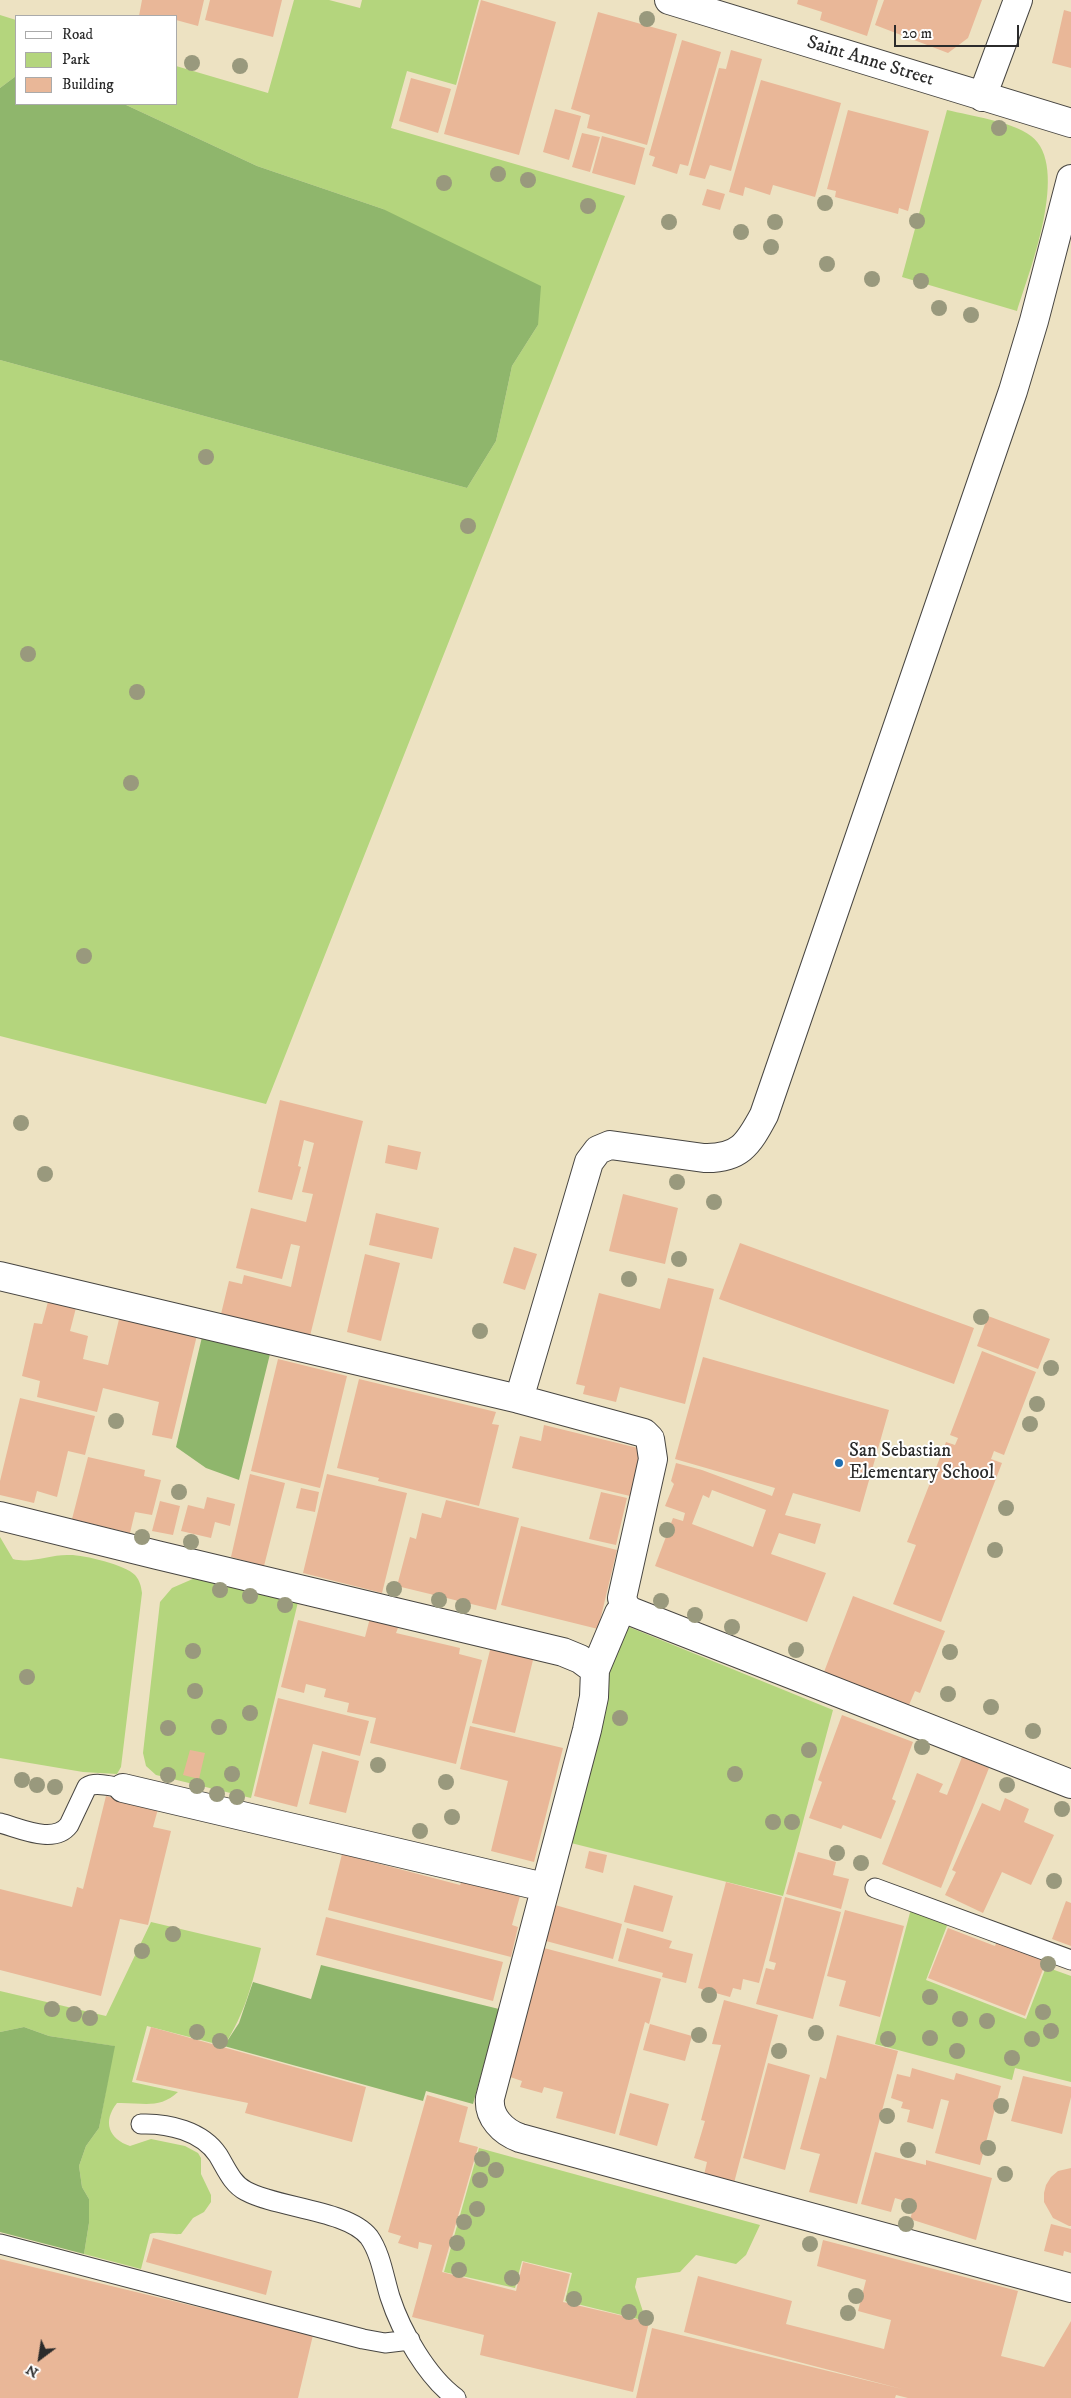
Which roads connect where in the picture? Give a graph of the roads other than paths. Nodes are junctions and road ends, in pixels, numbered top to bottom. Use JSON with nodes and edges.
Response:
{"nodes":[{"id":1,"x":669,"y":0,"type":"edge"},
{"id":2,"x":1018,"y":0,"type":"edge"},
{"id":3,"x":982,"y":97,"type":"junction"},
{"id":4,"x":1071,"y":124,"type":"edge"},
{"id":5,"x":1071,"y":179,"type":"edge"},
{"id":6,"x":0,"y":1276,"type":"edge"},
{"id":7,"x":519,"y":1399,"type":"junction"},
{"id":8,"x":0,"y":1516,"type":"edge"},
{"id":9,"x":625,"y":1606,"type":"junction"},
{"id":10,"x":595,"y":1670,"type":"junction"},
{"id":11,"x":1071,"y":1784,"type":"edge"},
{"id":12,"x":123,"y":1788,"type":"joint"},
{"id":13,"x":0,"y":1823,"type":"edge"},
{"id":14,"x":544,"y":1887,"type":"junction"},
{"id":15,"x":875,"y":1888,"type":"dead end"},
{"id":16,"x":1071,"y":1960,"type":"edge"},
{"id":17,"x":140,"y":2124,"type":"dead end"},
{"id":18,"x":0,"y":2244,"type":"edge"},
{"id":19,"x":1071,"y":2288,"type":"edge"},
{"id":20,"x":410,"y":2340,"type":"junction"},
{"id":21,"x":456,"y":2398,"type":"edge"}],
"edges":[{"from":1,"to":3,"type":"street","name":"Saint Anne Street"},
{"from":2,"to":3,"type":"street"},
{"from":3,"to":4,"type":"street","name":"Saint Anne Street"},
{"from":5,"to":7,"type":"street"},
{"from":6,"to":7,"type":"street"},
{"from":7,"to":9,"type":"street"},
{"from":8,"to":10,"type":"street"},
{"from":9,"to":10,"type":"street"},
{"from":9,"to":11,"type":"street"},
{"from":10,"to":14,"type":"street"},
{"from":12,"to":13,"type":"lane"},
{"from":12,"to":14,"type":"street"},
{"from":14,"to":19,"type":"street"},
{"from":15,"to":16,"type":"lane"},
{"from":17,"to":20,"type":"lane"},
{"from":18,"to":20,"type":"lane"},
{"from":20,"to":21,"type":"lane"}]}
